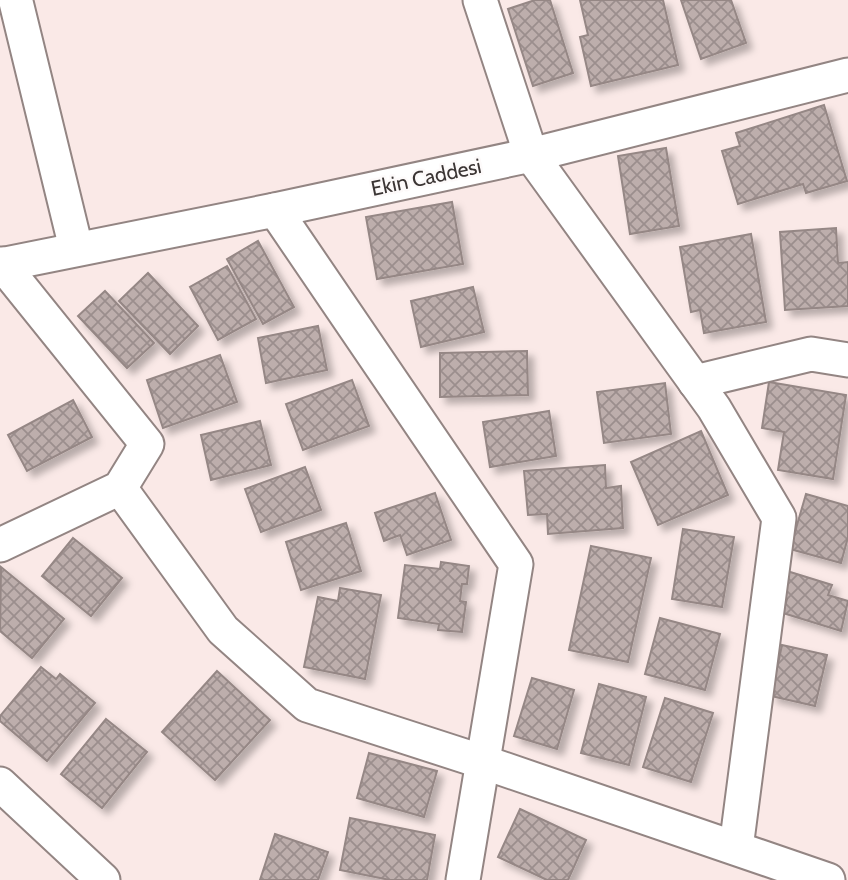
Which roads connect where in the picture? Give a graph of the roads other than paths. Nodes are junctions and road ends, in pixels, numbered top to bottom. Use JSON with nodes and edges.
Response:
{"nodes":[{"id":1,"x":480,"y":0,"type":"edge"},
{"id":2,"x":13,"y":3,"type":"edge"},
{"id":3,"x":848,"y":75,"type":"edge"},
{"id":4,"x":531,"y":155,"type":"junction"},
{"id":5,"x":275,"y":210,"type":"junction"},
{"id":6,"x":76,"y":248,"type":"junction"},
{"id":7,"x":1,"y":264,"type":"edge"},
{"id":8,"x":848,"y":360,"type":"edge"},
{"id":9,"x":695,"y":382,"type":"junction"},
{"id":10,"x":120,"y":488,"type":"junction"},
{"id":11,"x":0,"y":545,"type":"edge"},
{"id":12,"x":482,"y":762,"type":"junction"},
{"id":13,"x":0,"y":784,"type":"edge"},
{"id":14,"x":736,"y":848,"type":"junction"},
{"id":15,"x":103,"y":880,"type":"edge"},
{"id":16,"x":463,"y":880,"type":"edge"},
{"id":17,"x":828,"y":880,"type":"edge"}],
"edges":[{"from":1,"to":4,"type":"street"},
{"from":2,"to":6,"type":"street"},
{"from":3,"to":4,"type":"street","name":"Ekin Caddesi"},
{"from":4,"to":5,"type":"street","name":"Ekin Caddesi"},
{"from":4,"to":9,"type":"street"},
{"from":5,"to":6,"type":"street","name":"Ekin Caddesi"},
{"from":5,"to":12,"type":"street"},
{"from":6,"to":7,"type":"street","name":"Ekin Caddesi"},
{"from":7,"to":10,"type":"street"},
{"from":8,"to":9,"type":"street"},
{"from":9,"to":14,"type":"street"},
{"from":10,"to":11,"type":"street"},
{"from":10,"to":12,"type":"street"},
{"from":12,"to":14,"type":"street"},
{"from":12,"to":16,"type":"street"},
{"from":13,"to":15,"type":"street"},
{"from":14,"to":17,"type":"street"}]}
